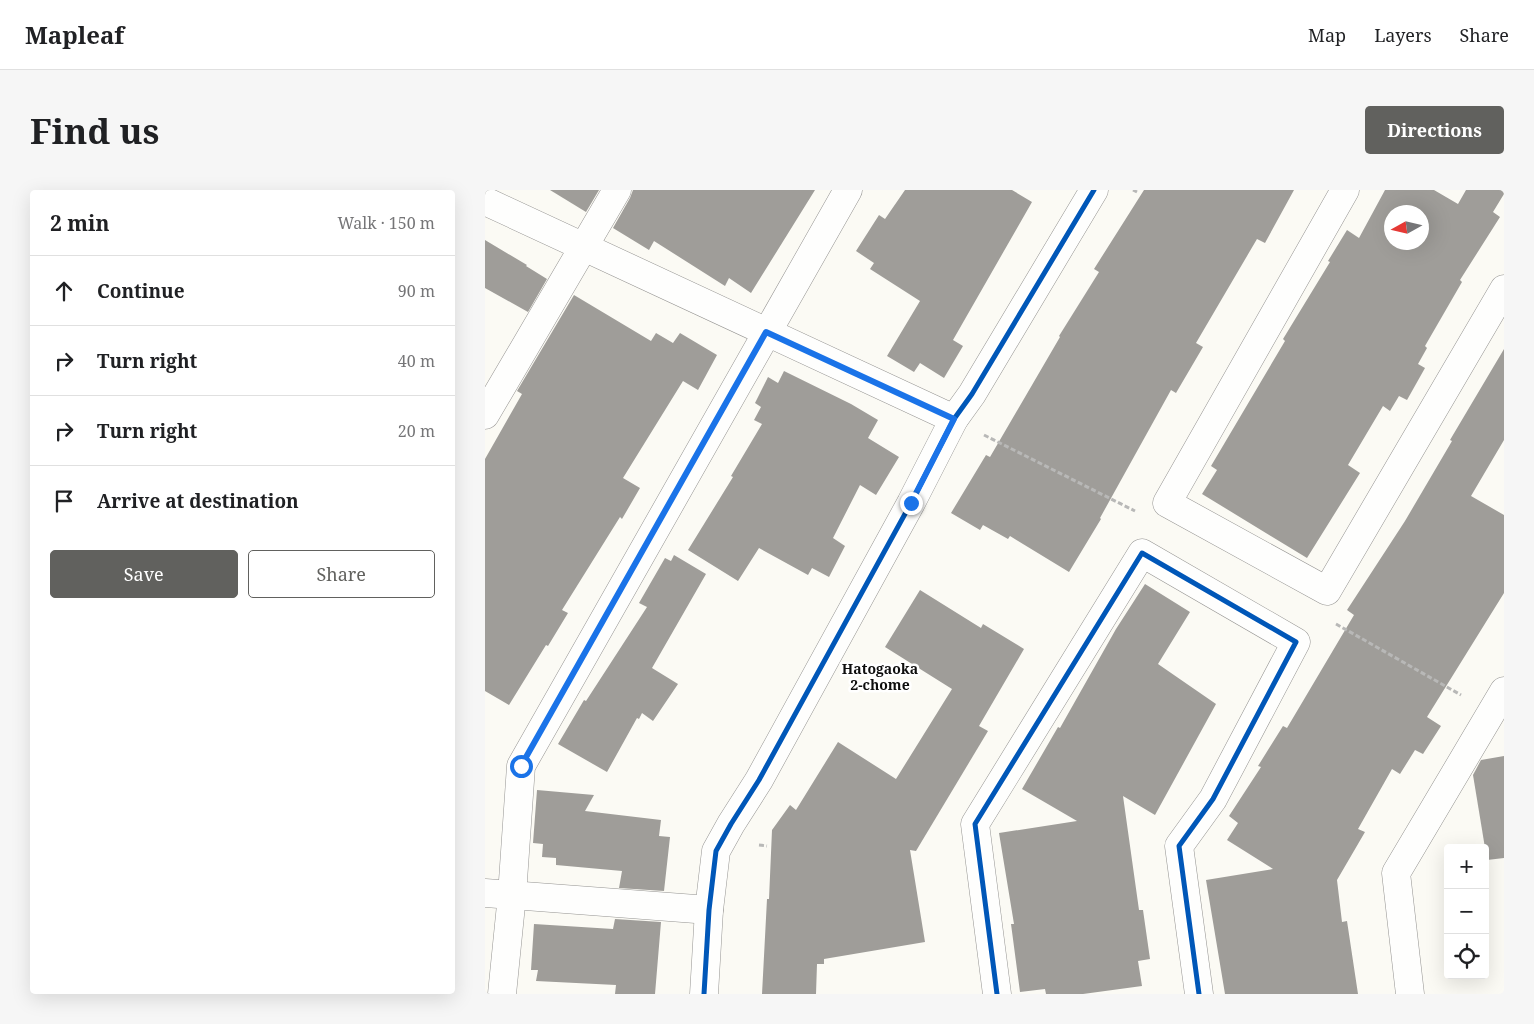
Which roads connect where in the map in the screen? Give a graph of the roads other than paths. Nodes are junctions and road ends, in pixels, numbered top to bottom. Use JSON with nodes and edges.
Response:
{"nodes":[{"id":1,"x":617,"y":190,"type":"edge"},
{"id":2,"x":848,"y":190,"type":"edge"},
{"id":3,"x":1095,"y":190,"type":"edge"},
{"id":4,"x":1345,"y":190,"type":"edge"},
{"id":5,"x":485,"y":201,"type":"edge"},
{"id":6,"x":584,"y":247,"type":"junction"},
{"id":7,"x":1504,"y":289,"type":"edge"},
{"id":8,"x":766,"y":332,"type":"junction"},
{"id":9,"x":485,"y":415,"type":"edge"},
{"id":10,"x":954,"y":419,"type":"junction"},
{"id":11,"x":1500,"y":708,"type":"edge"},
{"id":12,"x":485,"y":893,"type":"edge"},
{"id":13,"x":512,"y":895,"type":"junction"},
{"id":14,"x":709,"y":910,"type":"junction"},
{"id":15,"x":502,"y":994,"type":"edge"},
{"id":16,"x":704,"y":994,"type":"edge"},
{"id":17,"x":997,"y":994,"type":"edge"},
{"id":18,"x":1199,"y":994,"type":"edge"},
{"id":19,"x":1410,"y":994,"type":"edge"}],
"edges":[{"from":1,"to":6,"type":"street"},
{"from":2,"to":8,"type":"street"},
{"from":3,"to":10,"type":"street"},
{"from":4,"to":7,"type":"street"},
{"from":5,"to":6,"type":"street"},
{"from":6,"to":8,"type":"street"},
{"from":6,"to":9,"type":"street"},
{"from":8,"to":10,"type":"street"},
{"from":8,"to":13,"type":"street"},
{"from":10,"to":14,"type":"street"},
{"from":11,"to":19,"type":"street"},
{"from":12,"to":13,"type":"street"},
{"from":13,"to":14,"type":"street"},
{"from":13,"to":15,"type":"street"},
{"from":14,"to":16,"type":"street"},
{"from":17,"to":18,"type":"street"}]}
